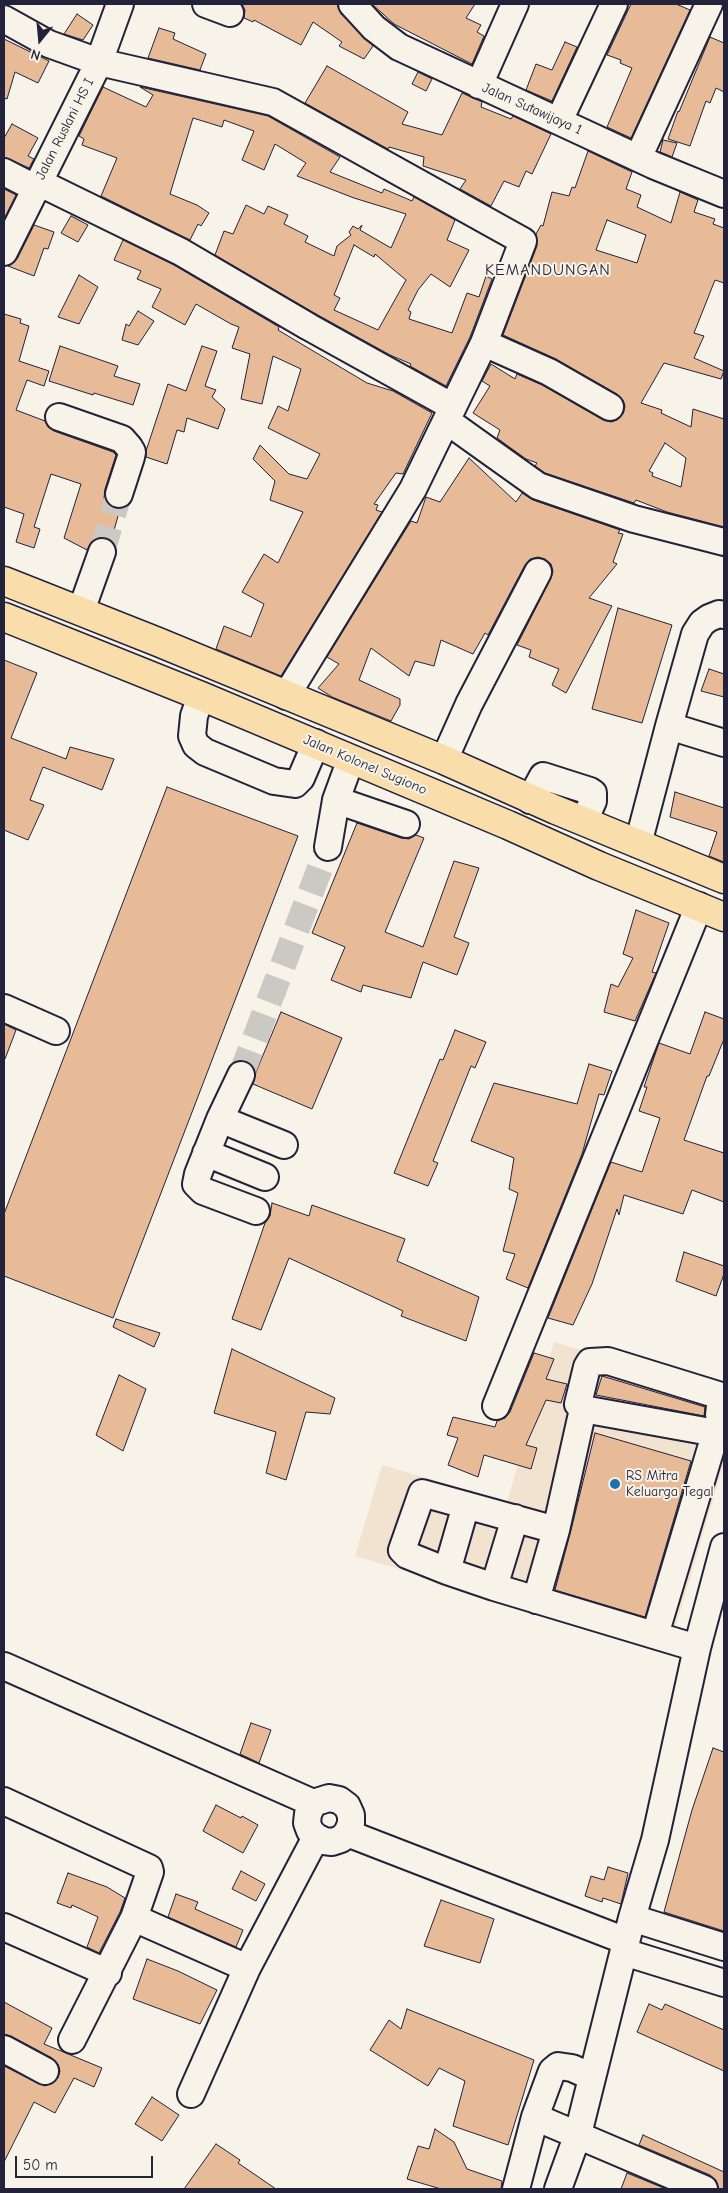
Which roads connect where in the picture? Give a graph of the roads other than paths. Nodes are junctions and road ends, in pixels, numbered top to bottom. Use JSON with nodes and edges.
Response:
{"nodes":[{"id":1,"x":120,"y":4,"type":"edge"},
{"id":2,"x":206,"y":4,"type":"edge"},
{"id":3,"x":352,"y":4,"type":"edge"},
{"id":4,"x":515,"y":4,"type":"edge"},
{"id":5,"x":614,"y":4,"type":"edge"},
{"id":6,"x":709,"y":4,"type":"edge"},
{"id":7,"x":230,"y":14,"type":"dead end"},
{"id":8,"x":4,"y":19,"type":"edge"},
{"id":9,"x":99,"y":62,"type":"junction"},
{"id":10,"x":478,"y":85,"type":"junction"},
{"id":11,"x":565,"y":108,"type":"dead end"},
{"id":12,"x":644,"y":145,"type":"dead end"},
{"id":13,"x":4,"y":172,"type":"edge"},
{"id":14,"x":37,"y":185,"type":"junction"},
{"id":15,"x":724,"y":194,"type":"edge"},
{"id":16,"x":4,"y":252,"type":"edge"},
{"id":17,"x":484,"y":343,"type":"junction"},
{"id":18,"x":610,"y":407,"type":"dead end"},
{"id":19,"x":450,"y":414,"type":"junction"},
{"id":20,"x":59,"y":417,"type":"dead end"},
{"id":21,"x":119,"y":494,"type":"tunnel mouth"},
{"id":22,"x":724,"y":542,"type":"edge"},
{"id":23,"x":102,"y":552,"type":"tunnel mouth"},
{"id":24,"x":538,"y":572,"type":"dead end"},
{"id":25,"x":4,"y":581,"type":"edge"},
{"id":26,"x":81,"y":611,"type":"junction"},
{"id":27,"x":724,"y":615,"type":"edge"},
{"id":28,"x":4,"y":617,"type":"edge"},
{"id":29,"x":202,"y":696,"type":"junction"},
{"id":30,"x":286,"y":696,"type":"junction"},
{"id":31,"x":669,"y":726,"type":"junction"},
{"id":32,"x":364,"y":727,"type":"junction"},
{"id":33,"x":316,"y":743,"type":"junction"},
{"id":34,"x":724,"y":743,"type":"edge"},
{"id":35,"x":351,"y":759,"type":"junction"},
{"id":36,"x":444,"y":760,"type":"junction"},
{"id":37,"x":568,"y":783,"type":"junction"},
{"id":38,"x":336,"y":800,"type":"junction"},
{"id":39,"x":530,"y":800,"type":"junction"},
{"id":40,"x":556,"y":810,"type":"junction"},
{"id":41,"x":584,"y":822,"type":"junction"},
{"id":42,"x":406,"y":824,"type":"dead end"},
{"id":43,"x":638,"y":844,"type":"junction"},
{"id":44,"x":328,"y":847,"type":"tunnel mouth"},
{"id":45,"x":724,"y":879,"type":"edge"},
{"id":46,"x":699,"y":906,"type":"junction"},
{"id":47,"x":724,"y":916,"type":"edge"},
{"id":48,"x":4,"y":1008,"type":"edge"},
{"id":49,"x":56,"y":1031,"type":"dead end"},
{"id":50,"x":241,"y":1075,"type":"tunnel mouth"},
{"id":51,"x":220,"y":1119,"type":"junction"},
{"id":52,"x":284,"y":1146,"type":"dead end"},
{"id":53,"x":206,"y":1153,"type":"junction"},
{"id":54,"x":266,"y":1177,"type":"dead end"},
{"id":55,"x":256,"y":1211,"type":"dead end"},
{"id":56,"x":496,"y":1406,"type":"dead end"},
{"id":57,"x":582,"y":1409,"type":"junction"},
{"id":58,"x":720,"y":1424,"type":"edge"},
{"id":59,"x":466,"y":1505,"type":"junction"},
{"id":60,"x":515,"y":1518,"type":"junction"},
{"id":61,"x":556,"y":1530,"type":"junction"},
{"id":62,"x":724,"y":1548,"type":"edge"},
{"id":63,"x":447,"y":1571,"type":"junction"},
{"id":64,"x":494,"y":1587,"type":"junction"},
{"id":65,"x":536,"y":1600,"type":"junction"},
{"id":66,"x":655,"y":1635,"type":"junction"},
{"id":67,"x":697,"y":1648,"type":"junction"},
{"id":68,"x":4,"y":1666,"type":"edge"},
{"id":69,"x":4,"y":1801,"type":"edge"},
{"id":70,"x":313,"y":1803,"type":"junction"},
{"id":71,"x":347,"y":1833,"type":"junction"},
{"id":72,"x":316,"y":1837,"type":"junction"},
{"id":73,"x":134,"y":1918,"type":"junction"},
{"id":74,"x":4,"y":1927,"type":"edge"},
{"id":75,"x":627,"y":1937,"type":"junction"},
{"id":76,"x":724,"y":1947,"type":"edge"},
{"id":77,"x":247,"y":1968,"type":"junction"},
{"id":78,"x":108,"y":1973,"type":"junction"},
{"id":79,"x":724,"y":1983,"type":"edge"},
{"id":80,"x":72,"y":2040,"type":"dead end"},
{"id":81,"x":4,"y":2049,"type":"edge"},
{"id":82,"x":45,"y":2071,"type":"dead end"},
{"id":83,"x":592,"y":2077,"type":"junction"},
{"id":84,"x":191,"y":2094,"type":"dead end"},
{"id":85,"x":535,"y":2118,"type":"junction"},
{"id":86,"x":578,"y":2134,"type":"junction"},
{"id":87,"x":516,"y":2189,"type":"edge"},
{"id":88,"x":558,"y":2189,"type":"edge"},
{"id":89,"x":704,"y":2189,"type":"edge"}],
"edges":[{"from":1,"to":9,"type":"street","name":"Jalan Ruslani HS I"},
{"from":2,"to":7,"type":"street"},
{"from":3,"to":10,"type":"street","name":"Jalan Sutawijaya 1"},
{"from":4,"to":10,"type":"street"},
{"from":5,"to":11,"type":"street"},
{"from":6,"to":12,"type":"street"},
{"from":8,"to":9,"type":"street"},
{"from":9,"to":14,"type":"street","name":"Jalan Ruslani HS I"},
{"from":9,"to":17,"type":"street"},
{"from":10,"to":15,"type":"street","name":"Jalan Sutawijaya 1"},
{"from":13,"to":14,"type":"street"},
{"from":14,"to":16,"type":"street","name":"Jalan Ruslani HS I"},
{"from":14,"to":19,"type":"street"},
{"from":17,"to":18,"type":"street"},
{"from":17,"to":19,"type":"street"},
{"from":19,"to":22,"type":"street"},
{"from":19,"to":30,"type":"street"},
{"from":20,"to":21,"type":"street"},
{"from":23,"to":26,"type":"street"},
{"from":24,"to":36,"type":"street"},
{"from":25,"to":26,"type":"highway"},
{"from":26,"to":30,"type":"highway"},
{"from":27,"to":31,"type":"street"},
{"from":28,"to":29,"type":"highway","name":"Jalan Kolonel Sugiono"},
{"from":29,"to":33,"type":"highway","name":"Jalan Kolonel Sugiono"},
{"from":29,"to":33,"type":"street"},
{"from":30,"to":32,"type":"highway"},
{"from":31,"to":34,"type":"street"},
{"from":31,"to":43,"type":"street"},
{"from":32,"to":35,"type":"highway"},
{"from":32,"to":36,"type":"highway"},
{"from":33,"to":35,"type":"highway","name":"Jalan Kolonel Sugiono"},
{"from":35,"to":38,"type":"street"},
{"from":35,"to":46,"type":"highway","name":"Jalan Kolonel Sugiono"},
{"from":36,"to":39,"type":"highway"},
{"from":37,"to":39,"type":"street"},
{"from":37,"to":40,"type":"street"},
{"from":37,"to":41,"type":"street"},
{"from":38,"to":42,"type":"street"},
{"from":38,"to":44,"type":"street"},
{"from":39,"to":40,"type":"highway"},
{"from":40,"to":41,"type":"highway"},
{"from":41,"to":43,"type":"highway"},
{"from":43,"to":45,"type":"highway"},
{"from":46,"to":47,"type":"highway","name":"Jalan Kolonel Sugiono"},
{"from":46,"to":56,"type":"street"},
{"from":48,"to":49,"type":"street"},
{"from":50,"to":51,"type":"street"},
{"from":51,"to":52,"type":"street"},
{"from":51,"to":53,"type":"street"},
{"from":53,"to":54,"type":"street"},
{"from":53,"to":55,"type":"street"},
{"from":57,"to":58,"type":"street"},
{"from":57,"to":58,"type":"street"},
{"from":57,"to":61,"type":"street"},
{"from":58,"to":66,"type":"street"},
{"from":59,"to":60,"type":"street"},
{"from":59,"to":63,"type":"street"},
{"from":59,"to":63,"type":"street"},
{"from":60,"to":61,"type":"street"},
{"from":60,"to":64,"type":"street"},
{"from":61,"to":65,"type":"street"},
{"from":62,"to":67,"type":"street"},
{"from":63,"to":64,"type":"street"},
{"from":64,"to":65,"type":"street"},
{"from":65,"to":66,"type":"street"},
{"from":66,"to":67,"type":"street"},
{"from":67,"to":75,"type":"street"},
{"from":68,"to":70,"type":"street"},
{"from":69,"to":73,"type":"street"},
{"from":70,"to":71,"type":"street"},
{"from":70,"to":72,"type":"street"},
{"from":71,"to":72,"type":"street"},
{"from":71,"to":75,"type":"street"},
{"from":72,"to":77,"type":"street"},
{"from":73,"to":77,"type":"street"},
{"from":73,"to":78,"type":"street"},
{"from":74,"to":78,"type":"street"},
{"from":75,"to":76,"type":"street"},
{"from":75,"to":79,"type":"street"},
{"from":75,"to":83,"type":"street"},
{"from":77,"to":84,"type":"street"},
{"from":78,"to":80,"type":"street"},
{"from":81,"to":82,"type":"street"},
{"from":83,"to":85,"type":"street"},
{"from":83,"to":86,"type":"street"},
{"from":85,"to":86,"type":"street"},
{"from":85,"to":87,"type":"street"},
{"from":86,"to":88,"type":"street"},
{"from":86,"to":89,"type":"street"}]}
